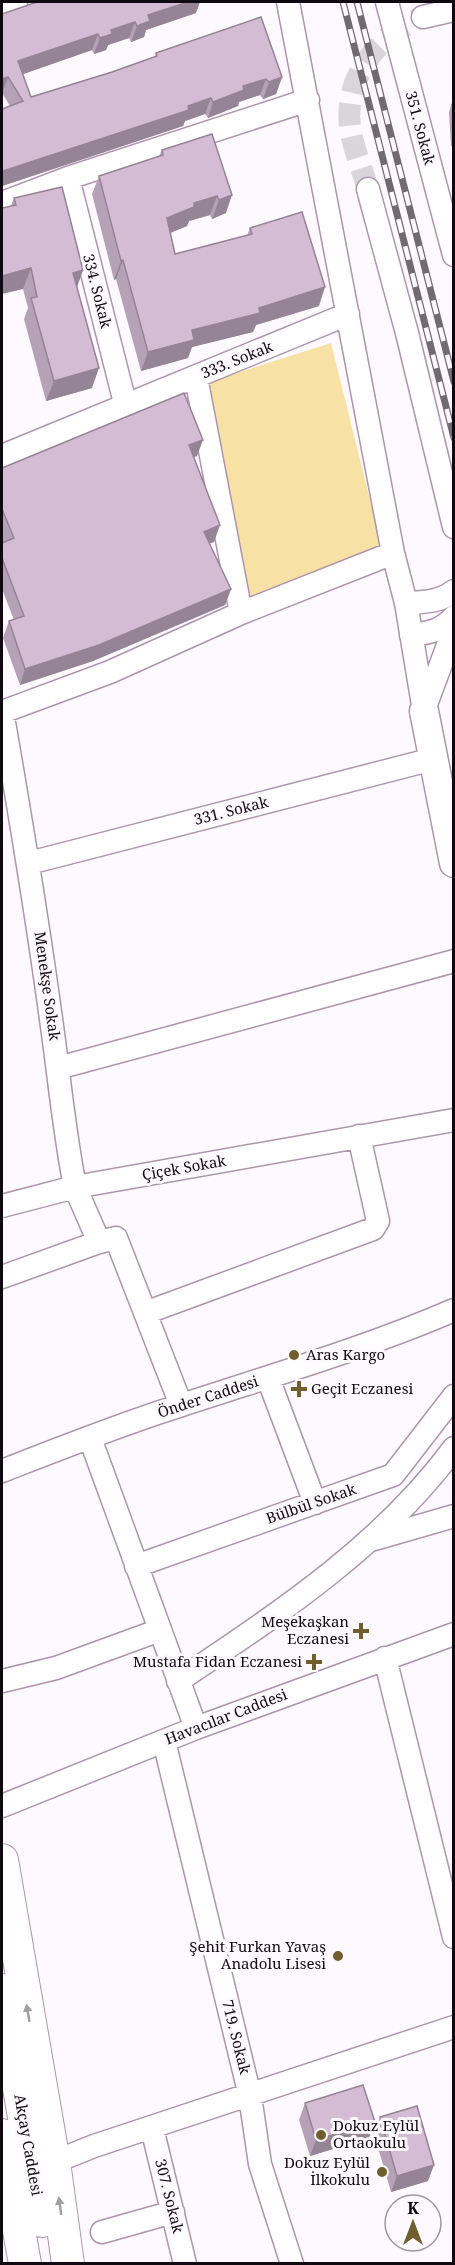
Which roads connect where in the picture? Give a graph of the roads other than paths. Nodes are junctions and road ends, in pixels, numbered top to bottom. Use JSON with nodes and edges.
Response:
{"nodes":[{"id":1,"x":16,"y":2,"type":"edge"},
{"id":2,"x":288,"y":2,"type":"edge"},
{"id":3,"x":387,"y":2,"type":"edge"},
{"id":4,"x":2,"y":7,"type":"edge"},
{"id":5,"x":453,"y":10,"type":"edge"},
{"id":6,"x":423,"y":17,"type":"tunnel mouth"},
{"id":7,"x":308,"y":100,"type":"junction"},
{"id":8,"x":68,"y":178,"type":"junction"},
{"id":9,"x":368,"y":189,"type":"tunnel mouth"},
{"id":10,"x":2,"y":203,"type":"edge"},
{"id":11,"x":453,"y":255,"type":"edge"},
{"id":12,"x":348,"y":314,"type":"junction"},
{"id":13,"x":196,"y":377,"type":"junction"},
{"id":14,"x":125,"y":404,"type":"junction"},
{"id":15,"x":2,"y":456,"type":"edge"},
{"id":16,"x":453,"y":527,"type":"edge"},
{"id":17,"x":393,"y":554,"type":"junction"},
{"id":18,"x":453,"y":591,"type":"edge"},
{"id":19,"x":406,"y":603,"type":"junction"},
{"id":20,"x":241,"y":613,"type":"junction"},
{"id":21,"x":453,"y":617,"type":"edge"},
{"id":22,"x":453,"y":629,"type":"edge"},
{"id":23,"x":413,"y":646,"type":"junction"},
{"id":24,"x":444,"y":651,"type":"junction"},
{"id":25,"x":424,"y":711,"type":"junction"},
{"id":26,"x":2,"y":712,"type":"edge"},
{"id":27,"x":433,"y":759,"type":"junction"},
{"id":28,"x":29,"y":863,"type":"junction"},
{"id":29,"x":453,"y":863,"type":"edge"},
{"id":30,"x":453,"y":961,"type":"edge"},
{"id":31,"x":58,"y":1068,"type":"junction"},
{"id":32,"x":453,"y":1120,"type":"edge"},
{"id":33,"x":359,"y":1136,"type":"junction"},
{"id":34,"x":75,"y":1187,"type":"junction"},
{"id":35,"x":2,"y":1206,"type":"edge"},
{"id":36,"x":99,"y":1242,"type":"junction"},
{"id":37,"x":2,"y":1277,"type":"edge"},
{"id":38,"x":453,"y":1310,"type":"edge"},
{"id":39,"x":145,"y":1313,"type":"junction"},
{"id":40,"x":453,"y":1317,"type":"edge"},
{"id":41,"x":415,"y":1327,"type":"junction"},
{"id":42,"x":268,"y":1378,"type":"junction"},
{"id":43,"x":453,"y":1396,"type":"edge"},
{"id":44,"x":181,"y":1405,"type":"junction"},
{"id":45,"x":90,"y":1438,"type":"junction"},
{"id":46,"x":453,"y":1448,"type":"edge"},
{"id":47,"x":2,"y":1470,"type":"edge"},
{"id":48,"x":315,"y":1503,"type":"junction"},
{"id":49,"x":453,"y":1516,"type":"edge"},
{"id":50,"x":370,"y":1540,"type":"junction"},
{"id":51,"x":136,"y":1566,"type":"junction"},
{"id":52,"x":160,"y":1630,"type":"junction"},
{"id":53,"x":453,"y":1634,"type":"edge"},
{"id":54,"x":386,"y":1658,"type":"junction"},
{"id":55,"x":2,"y":1681,"type":"edge"},
{"id":56,"x":178,"y":1681,"type":"junction"},
{"id":57,"x":196,"y":1728,"type":"junction"},
{"id":58,"x":164,"y":1741,"type":"junction"},
{"id":59,"x":2,"y":1806,"type":"edge"},
{"id":60,"x":2,"y":1860,"type":"edge"},
{"id":61,"x":453,"y":1937,"type":"edge"},
{"id":62,"x":2,"y":1990,"type":"edge"},
{"id":63,"x":453,"y":2027,"type":"edge"},
{"id":64,"x":250,"y":2096,"type":"junction"},
{"id":65,"x":152,"y":2128,"type":"junction"},
{"id":66,"x":2,"y":2135,"type":"edge"},
{"id":67,"x":54,"y":2162,"type":"junction"},
{"id":68,"x":173,"y":2212,"type":"junction"},
{"id":69,"x":2,"y":2219,"type":"edge"},
{"id":70,"x":102,"y":2232,"type":"dead end"},
{"id":71,"x":9,"y":2264,"type":"edge"},
{"id":72,"x":25,"y":2264,"type":"edge"},
{"id":73,"x":50,"y":2264,"type":"edge"},
{"id":74,"x":68,"y":2264,"type":"edge"},
{"id":75,"x":185,"y":2264,"type":"edge"},
{"id":76,"x":291,"y":2264,"type":"edge"}],
"edges":[{"from":1,"to":4,"type":"street"},
{"from":2,"to":7,"type":"street"},
{"from":3,"to":11,"type":"street","name":"351. Sokak"},
{"from":5,"to":6,"type":"street"},
{"from":7,"to":8,"type":"street"},
{"from":7,"to":12,"type":"street"},
{"from":8,"to":10,"type":"street"},
{"from":8,"to":14,"type":"street","name":"334. Sokak"},
{"from":9,"to":16,"type":"street"},
{"from":12,"to":13,"type":"street","name":"333. Sokak"},
{"from":12,"to":17,"type":"street"},
{"from":13,"to":14,"type":"street","name":"333. Sokak"},
{"from":13,"to":20,"type":"street"},
{"from":14,"to":15,"type":"street","name":"333. Sokak"},
{"from":17,"to":19,"type":"street"},
{"from":17,"to":20,"type":"street"},
{"from":18,"to":19,"type":"street"},
{"from":19,"to":23,"type":"street"},
{"from":20,"to":26,"type":"street"},
{"from":21,"to":23,"type":"street"},
{"from":22,"to":24,"type":"street"},
{"from":23,"to":24,"type":"street"},
{"from":23,"to":25,"type":"street"},
{"from":24,"to":25,"type":"street"},
{"from":25,"to":27,"type":"main road"},
{"from":26,"to":28,"type":"street","name":"Menekşe Sokak"},
{"from":27,"to":28,"type":"street","name":"331. Sokak"},
{"from":27,"to":29,"type":"main road"},
{"from":28,"to":31,"type":"street","name":"Menekşe Sokak"},
{"from":30,"to":31,"type":"street"},
{"from":31,"to":34,"type":"street","name":"Menekşe Sokak"},
{"from":32,"to":33,"type":"street","name":"Çiçek Sokak"},
{"from":33,"to":34,"type":"street","name":"Çiçek Sokak"},
{"from":33,"to":39,"type":"street"},
{"from":34,"to":35,"type":"street"},
{"from":34,"to":36,"type":"street"},
{"from":36,"to":37,"type":"street"},
{"from":36,"to":39,"type":"street"},
{"from":38,"to":41,"type":"street","name":"Önder Caddesi"},
{"from":39,"to":44,"type":"street"},
{"from":40,"to":41,"type":"street","name":"Önder Caddesi"},
{"from":41,"to":42,"type":"street","name":"Önder Caddesi"},
{"from":42,"to":44,"type":"street","name":"Önder Caddesi"},
{"from":42,"to":48,"type":"street"},
{"from":43,"to":48,"type":"street","name":"Bülbül Sokak"},
{"from":44,"to":45,"type":"street","name":"Önder Caddesi"},
{"from":45,"to":47,"type":"street","name":"Önder Caddesi"},
{"from":45,"to":51,"type":"street"},
{"from":46,"to":50,"type":"street"},
{"from":48,"to":51,"type":"street","name":"Bülbül Sokak"},
{"from":49,"to":50,"type":"street"},
{"from":50,"to":56,"type":"street"},
{"from":51,"to":52,"type":"street"},
{"from":52,"to":55,"type":"street"},
{"from":52,"to":56,"type":"street"},
{"from":53,"to":54,"type":"street","name":"Havacılar Caddesi"},
{"from":54,"to":57,"type":"street","name":"Havacılar Caddesi"},
{"from":54,"to":61,"type":"street"},
{"from":56,"to":57,"type":"street"},
{"from":57,"to":58,"type":"street","name":"Havacılar Caddesi"},
{"from":58,"to":59,"type":"street","name":"Havacılar Caddesi"},
{"from":58,"to":64,"type":"street","name":"719. Sokak"},
{"from":67,"to":60,"type":"highway","one_way":true},
{"from":62,"to":73,"type":"highway","name":"Akçay Caddesi"},
{"from":63,"to":64,"type":"street"},
{"from":64,"to":65,"type":"street"},
{"from":64,"to":76,"type":"street","name":"719. Sokak"},
{"from":65,"to":67,"type":"street"},
{"from":65,"to":68,"type":"street","name":"307. Sokak"},
{"from":66,"to":72,"type":"highway","name":"Akçay Caddesi"},
{"from":74,"to":67,"type":"highway","one_way":true},
{"from":68,"to":70,"type":"street"},
{"from":68,"to":75,"type":"street","name":"307. Sokak"},
{"from":69,"to":71,"type":"highway"}]}
